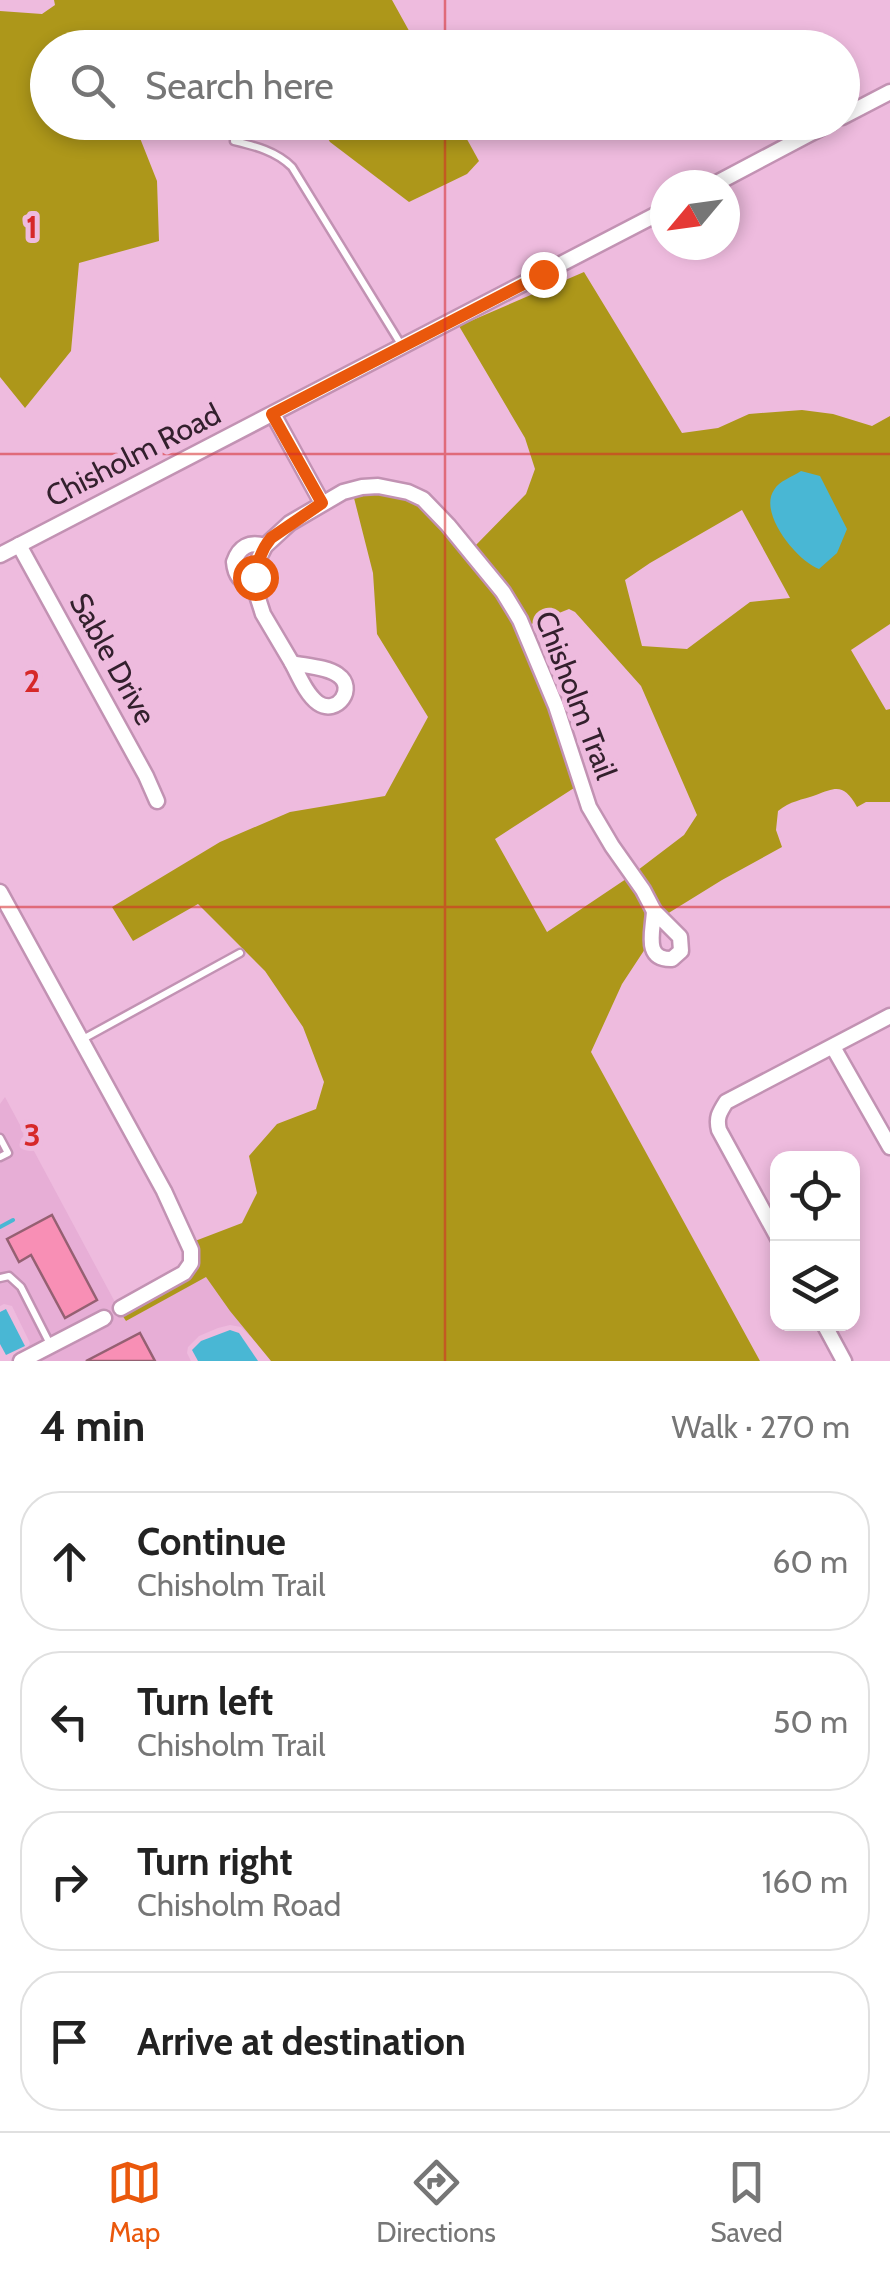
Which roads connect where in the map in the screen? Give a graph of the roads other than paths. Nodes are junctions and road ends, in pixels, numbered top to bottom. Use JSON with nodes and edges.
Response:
{"nodes":[{"id":1,"x":890,"y":92,"type":"edge"},
{"id":2,"x":860,"y":108,"type":"edge"},
{"id":3,"x":798,"y":140,"type":"edge"},
{"id":4,"x":234,"y":141,"type":"dead end"},
{"id":5,"x":740,"y":171,"type":"edge"},
{"id":6,"x":650,"y":218,"type":"edge"},
{"id":7,"x":403,"y":347,"type":"junction"},
{"id":8,"x":272,"y":414,"type":"junction"},
{"id":9,"x":322,"y":503,"type":"junction"},
{"id":10,"x":19,"y":545,"type":"junction"},
{"id":11,"x":264,"y":546,"type":"junction"},
{"id":12,"x":0,"y":555,"type":"edge"},
{"id":13,"x":254,"y":586,"type":"junction"},
{"id":14,"x":292,"y":664,"type":"dead end"},
{"id":15,"x":156,"y":800,"type":"dead end"},
{"id":16,"x":0,"y":892,"type":"edge"},
{"id":17,"x":654,"y":911,"type":"dead end"},
{"id":18,"x":240,"y":953,"type":"dead end"},
{"id":19,"x":890,"y":1016,"type":"edge"},
{"id":20,"x":82,"y":1039,"type":"junction"},
{"id":21,"x":833,"y":1047,"type":"junction"},
{"id":22,"x":0,"y":1138,"type":"edge"},
{"id":23,"x":890,"y":1147,"type":"edge"},
{"id":24,"x":0,"y":1157,"type":"edge"},
{"id":25,"x":770,"y":1223,"type":"edge"},
{"id":26,"x":0,"y":1278,"type":"edge"},
{"id":27,"x":121,"y":1308,"type":"dead end"},
{"id":28,"x":104,"y":1318,"type":"dead end"},
{"id":29,"x":828,"y":1331,"type":"edge"},
{"id":30,"x":50,"y":1346,"type":"junction"},
{"id":31,"x":20,"y":1361,"type":"edge"},
{"id":32,"x":844,"y":1361,"type":"edge"}],
"edges":[{"from":1,"to":2,"type":"street"},
{"from":3,"to":5,"type":"street"},
{"from":4,"to":7,"type":"lane"},
{"from":6,"to":7,"type":"street","name":"Chisholm Road"},
{"from":7,"to":8,"type":"street","name":"Chisholm Road"},
{"from":8,"to":9,"type":"street"},
{"from":8,"to":10,"type":"street","name":"Chisholm Road"},
{"from":9,"to":11,"type":"street","name":"Chisholm Trail"},
{"from":9,"to":17,"type":"street","name":"Chisholm Trail"},
{"from":10,"to":12,"type":"street","name":"Chisholm Road"},
{"from":10,"to":15,"type":"street","name":"Sable Drive"},
{"from":11,"to":13,"type":"street"},
{"from":11,"to":13,"type":"street","name":"Chisholm Trail"},
{"from":13,"to":14,"type":"street","name":"Chisholm Trail"},
{"from":16,"to":20,"type":"street"},
{"from":18,"to":20,"type":"lane"},
{"from":19,"to":21,"type":"street"},
{"from":20,"to":27,"type":"street"},
{"from":21,"to":23,"type":"street"},
{"from":21,"to":25,"type":"street"},
{"from":22,"to":24,"type":"lane"},
{"from":26,"to":30,"type":"lane"},
{"from":28,"to":30,"type":"street"},
{"from":29,"to":32,"type":"street"},
{"from":30,"to":31,"type":"street"}]}
